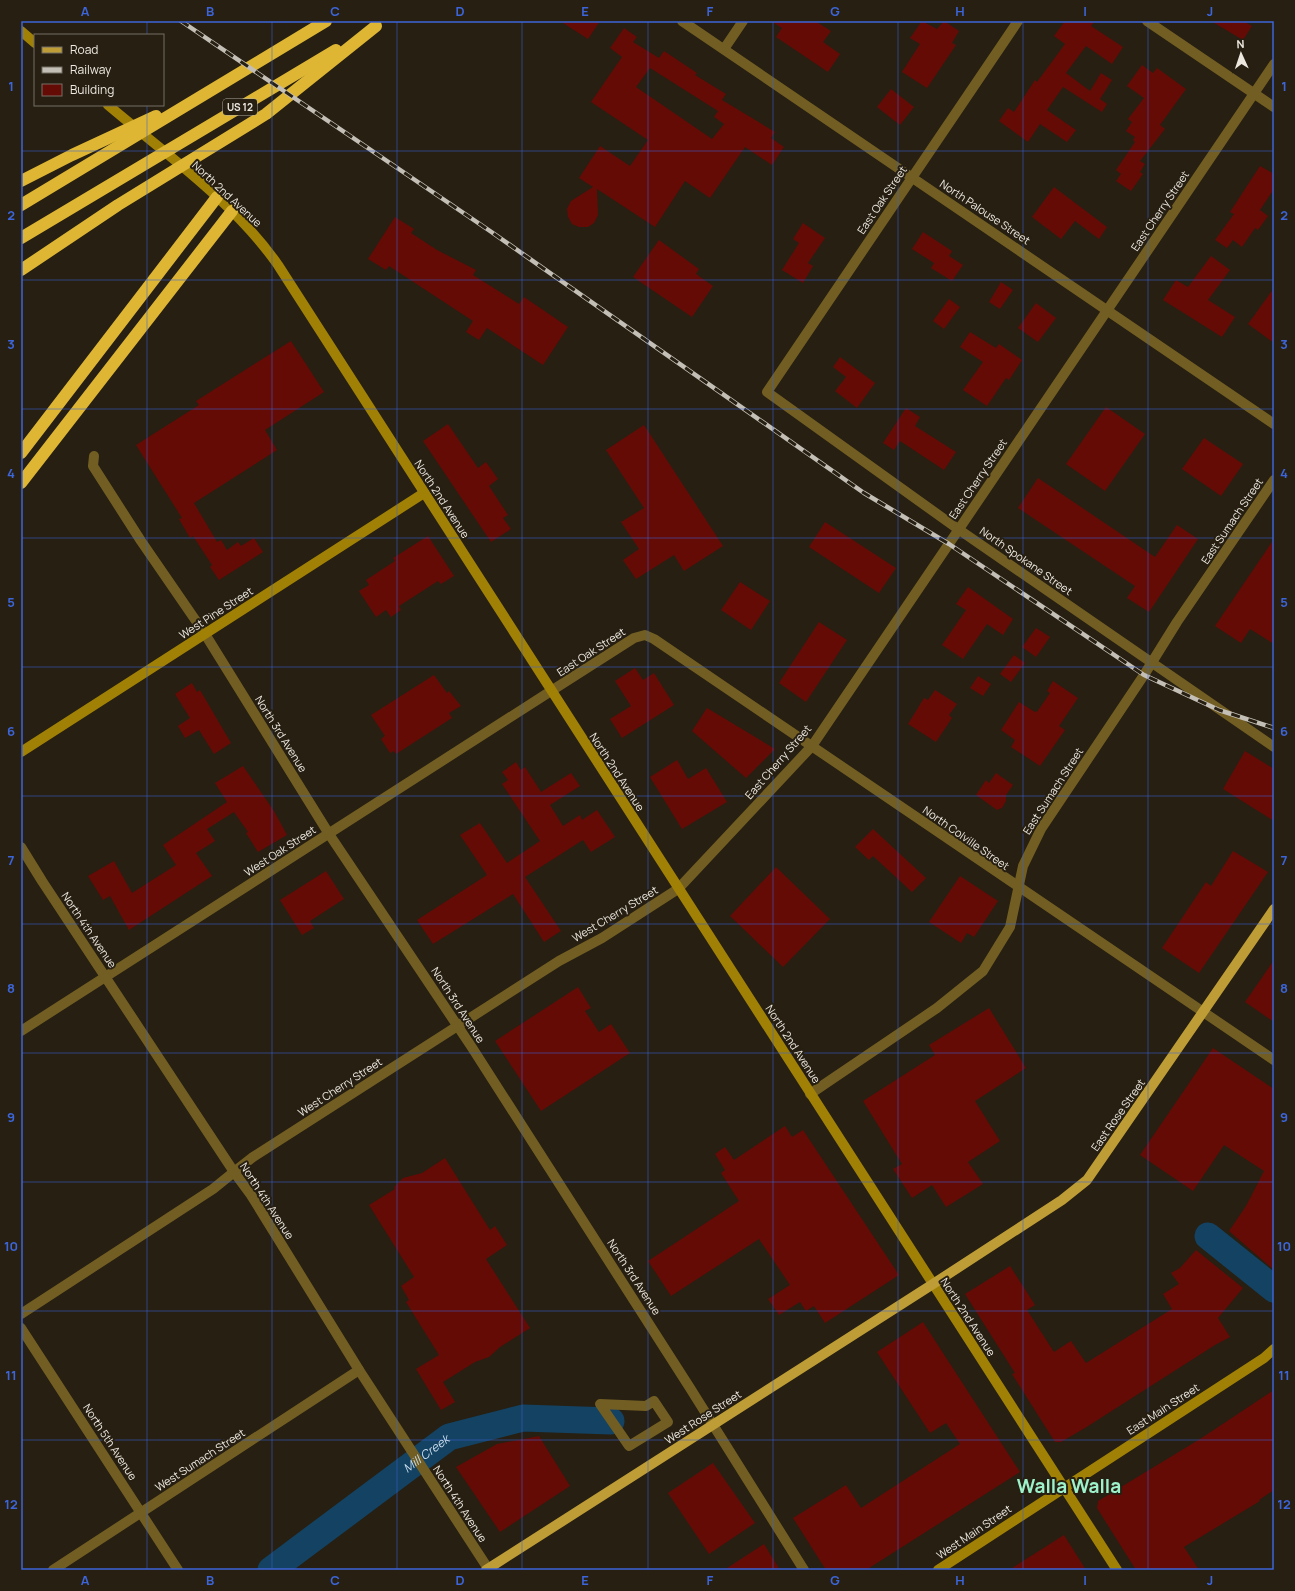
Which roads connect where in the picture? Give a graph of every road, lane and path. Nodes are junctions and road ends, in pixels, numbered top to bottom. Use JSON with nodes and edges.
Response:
{"nodes":[{"id":1,"x":326,"y":21,"type":"edge"},
{"id":2,"x":682,"y":21,"type":"edge"},
{"id":3,"x":743,"y":21,"type":"edge"},
{"id":4,"x":1018,"y":21,"type":"edge"},
{"id":5,"x":1147,"y":21,"type":"edge"},
{"id":6,"x":380,"y":23,"type":"edge"},
{"id":7,"x":21,"y":31,"type":"edge"},
{"id":8,"x":34,"y":42,"type":"edge"},
{"id":9,"x":724,"y":50,"type":"junction"},
{"id":10,"x":1274,"y":64,"type":"edge"},
{"id":11,"x":212,"y":90,"type":"junction"},
{"id":12,"x":1254,"y":94,"type":"junction"},
{"id":13,"x":109,"y":106,"type":"edge"},
{"id":14,"x":1274,"y":107,"type":"edge"},
{"id":15,"x":912,"y":177,"type":"junction"},
{"id":16,"x":21,"y":181,"type":"edge"},
{"id":17,"x":217,"y":197,"type":"junction"},
{"id":18,"x":21,"y":205,"type":"edge"},
{"id":19,"x":232,"y":211,"type":"junction"},
{"id":20,"x":21,"y":238,"type":"edge"},
{"id":21,"x":21,"y":270,"type":"edge"},
{"id":22,"x":1107,"y":310,"type":"junction"},
{"id":23,"x":767,"y":392,"type":"joint"},
{"id":24,"x":1274,"y":424,"type":"edge"},
{"id":25,"x":21,"y":453,"type":"edge"},
{"id":26,"x":94,"y":456,"type":"dead end"},
{"id":27,"x":1274,"y":480,"type":"edge"},
{"id":28,"x":21,"y":483,"type":"edge"},
{"id":29,"x":424,"y":493,"type":"junction"},
{"id":30,"x":958,"y":529,"type":"junction"},
{"id":31,"x":205,"y":634,"type":"junction"},
{"id":32,"x":645,"y":635,"type":"joint"},
{"id":33,"x":1151,"y":663,"type":"junction"},
{"id":34,"x":551,"y":691,"type":"junction"},
{"id":35,"x":812,"y":746,"type":"junction"},
{"id":36,"x":1274,"y":747,"type":"edge"},
{"id":37,"x":21,"y":752,"type":"edge"},
{"id":38,"x":329,"y":834,"type":"junction"},
{"id":39,"x":21,"y":847,"type":"edge"},
{"id":40,"x":1019,"y":888,"type":"junction"},
{"id":41,"x":678,"y":889,"type":"junction"},
{"id":42,"x":1274,"y":909,"type":"edge"},
{"id":43,"x":105,"y":977,"type":"junction"},
{"id":44,"x":1204,"y":1013,"type":"junction"},
{"id":45,"x":457,"y":1027,"type":"junction"},
{"id":46,"x":21,"y":1032,"type":"edge"},
{"id":47,"x":1274,"y":1060,"type":"edge"},
{"id":48,"x":810,"y":1094,"type":"junction"},
{"id":49,"x":234,"y":1172,"type":"junction"},
{"id":50,"x":933,"y":1284,"type":"junction"},
{"id":51,"x":21,"y":1314,"type":"edge"},
{"id":52,"x":21,"y":1328,"type":"edge"},
{"id":53,"x":1274,"y":1349,"type":"edge"},
{"id":54,"x":359,"y":1370,"type":"junction"},
{"id":55,"x":600,"y":1404,"type":"joint"},
{"id":56,"x":714,"y":1424,"type":"junction"},
{"id":57,"x":1063,"y":1488,"type":"junction"},
{"id":58,"x":141,"y":1513,"type":"junction"},
{"id":59,"x":53,"y":1570,"type":"edge"},
{"id":60,"x":178,"y":1570,"type":"edge"},
{"id":61,"x":488,"y":1570,"type":"edge"},
{"id":62,"x":804,"y":1570,"type":"edge"},
{"id":63,"x":938,"y":1570,"type":"edge"},
{"id":64,"x":1117,"y":1570,"type":"edge"}],
"edges":[{"from":1,"to":11,"type":"highway","number":"US 12"},
{"from":2,"to":9,"type":"street","name":"North Palouse Street"},
{"from":3,"to":9,"type":"street"},
{"from":4,"to":15,"type":"street","name":"East Oak Street"},
{"from":5,"to":12,"type":"street"},
{"from":6,"to":20,"type":"highway","number":"US 12"},
{"from":6,"to":21,"type":"highway"},
{"from":7,"to":8,"type":"main road"},
{"from":9,"to":15,"type":"street","name":"North Palouse Street"},
{"from":10,"to":12,"type":"street","name":"East Cherry Street"},
{"from":11,"to":16,"type":"highway"},
{"from":11,"to":18,"type":"highway","number":"US 12"},
{"from":12,"to":14,"type":"street"},
{"from":12,"to":22,"type":"street","name":"East Cherry Street"},
{"from":13,"to":17,"type":"main road","name":"North 2nd Avenue"},
{"from":15,"to":22,"type":"street","name":"North Palouse Street"},
{"from":15,"to":23,"type":"street","name":"East Oak Street"},
{"from":17,"to":19,"type":"main road","name":"North 2nd Avenue"},
{"from":17,"to":25,"type":"highway"},
{"from":19,"to":28,"type":"highway"},
{"from":19,"to":29,"type":"main road","name":"North 2nd Avenue"},
{"from":22,"to":24,"type":"street","name":"North Palouse Street"},
{"from":22,"to":30,"type":"street","name":"East Cherry Street"},
{"from":23,"to":30,"type":"street","name":"North Spokane Street"},
{"from":26,"to":31,"type":"street","name":"North 3rd Avenue"},
{"from":27,"to":33,"type":"street","name":"East Sumach Street"},
{"from":29,"to":31,"type":"main road","name":"West Pine Street"},
{"from":29,"to":34,"type":"main road","name":"North 2nd Avenue"},
{"from":30,"to":33,"type":"street","name":"North Spokane Street"},
{"from":30,"to":35,"type":"street","name":"East Cherry Street"},
{"from":31,"to":37,"type":"main road","name":"West Pine Street"},
{"from":31,"to":38,"type":"street","name":"North 3rd Avenue"},
{"from":32,"to":34,"type":"street","name":"East Oak Street"},
{"from":32,"to":35,"type":"street","name":"North Colville Street"},
{"from":33,"to":36,"type":"street","name":"North Spokane Street"},
{"from":33,"to":40,"type":"street","name":"East Sumach Street"},
{"from":34,"to":38,"type":"street","name":"West Oak Street"},
{"from":34,"to":41,"type":"main road","name":"North 2nd Avenue"},
{"from":35,"to":40,"type":"street","name":"North Colville Street"},
{"from":35,"to":41,"type":"street","name":"East Cherry Street"},
{"from":38,"to":43,"type":"street","name":"West Oak Street"},
{"from":38,"to":45,"type":"street","name":"North 3rd Avenue"},
{"from":39,"to":43,"type":"street","name":"North 4th Avenue"},
{"from":40,"to":44,"type":"street","name":"North Colville Street"},
{"from":40,"to":48,"type":"street","name":"East Sumach Street"},
{"from":41,"to":45,"type":"street","name":"West Cherry Street"},
{"from":41,"to":48,"type":"main road","name":"North 2nd Avenue"},
{"from":42,"to":44,"type":"main road","name":"East Rose Street"},
{"from":43,"to":46,"type":"street","name":"West Oak Street"},
{"from":43,"to":49,"type":"street","name":"North 4th Avenue"},
{"from":44,"to":47,"type":"street","name":"North Colville Street"},
{"from":44,"to":50,"type":"main road","name":"East Rose Street"},
{"from":45,"to":49,"type":"street","name":"West Cherry Street"},
{"from":45,"to":56,"type":"street","name":"North 3rd Avenue"},
{"from":48,"to":50,"type":"main road","name":"North 2nd Avenue"},
{"from":49,"to":51,"type":"street","name":"West Cherry Street"},
{"from":49,"to":54,"type":"street","name":"North 4th Avenue"},
{"from":50,"to":56,"type":"main road","name":"West Rose Street"},
{"from":50,"to":57,"type":"main road","name":"North 2nd Avenue"},
{"from":52,"to":58,"type":"street","name":"North 5th Avenue"},
{"from":53,"to":57,"type":"main road","name":"East Main Street"},
{"from":54,"to":58,"type":"street","name":"West Sumach Street"},
{"from":54,"to":61,"type":"street","name":"North 4th Avenue"},
{"from":55,"to":55,"type":"street"},
{"from":56,"to":61,"type":"main road","name":"West Rose Street"},
{"from":56,"to":62,"type":"street","name":"North 3rd Avenue"},
{"from":57,"to":63,"type":"main road","name":"West Main Street"},
{"from":57,"to":64,"type":"main road","name":"North 2nd Avenue"},
{"from":58,"to":59,"type":"street","name":"West Sumach Street"},
{"from":58,"to":60,"type":"street","name":"North 5th Avenue"}]}
